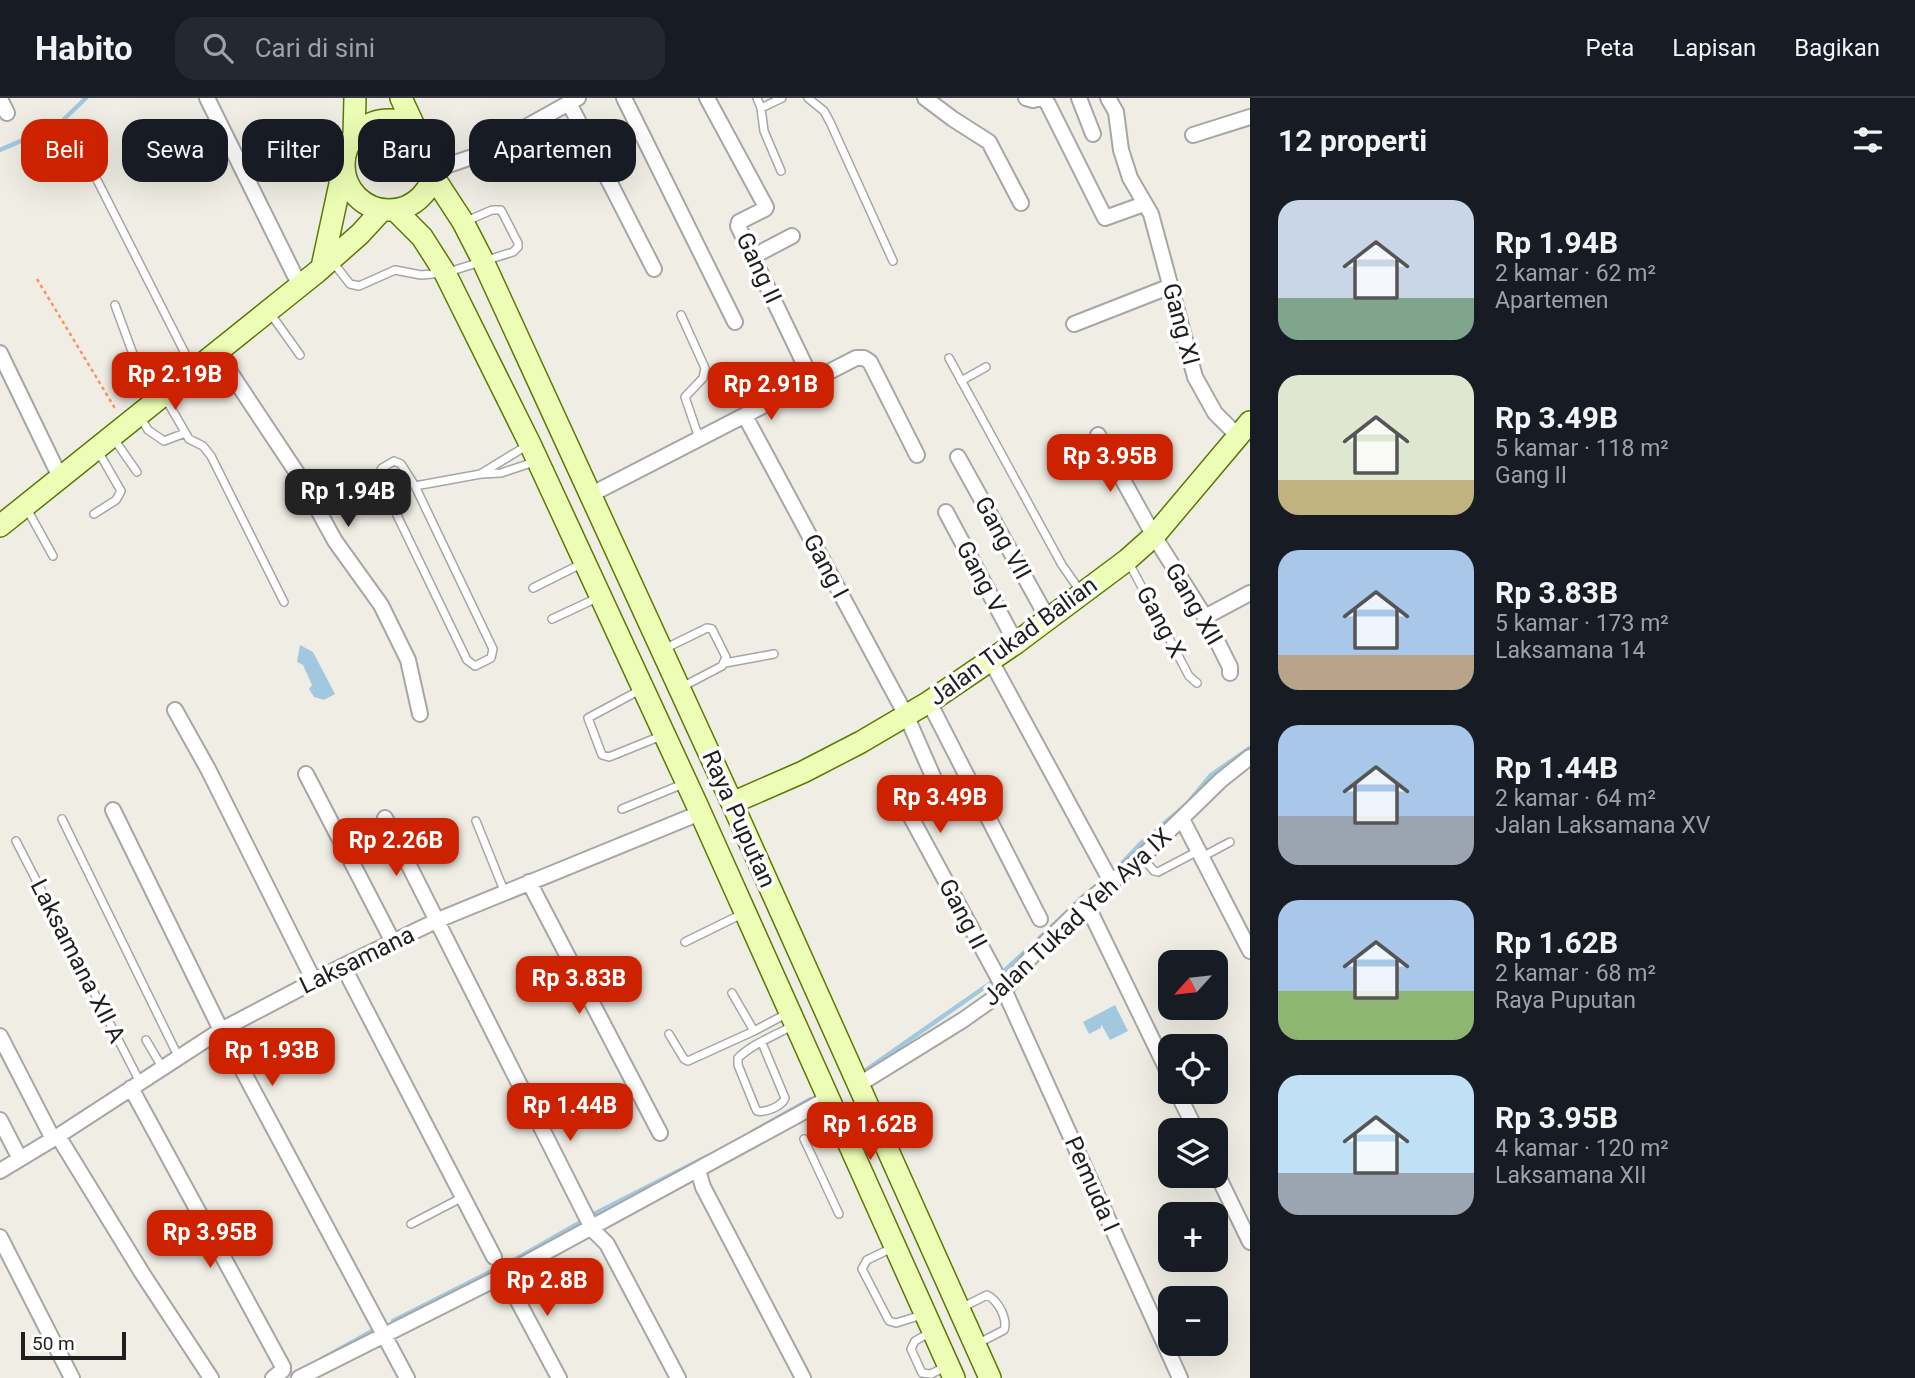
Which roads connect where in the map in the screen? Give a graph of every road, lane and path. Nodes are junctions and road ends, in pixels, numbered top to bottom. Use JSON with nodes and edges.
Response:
{"nodes":[{"id":1,"x":207,"y":98,"type":"edge"},
{"id":2,"x":355,"y":98,"type":"edge"},
{"id":3,"x":401,"y":98,"type":"edge"},
{"id":4,"x":624,"y":98,"type":"edge"},
{"id":5,"x":707,"y":98,"type":"edge"},
{"id":6,"x":757,"y":98,"type":"edge"},
{"id":7,"x":782,"y":98,"type":"edge"},
{"id":8,"x":808,"y":98,"type":"edge"},
{"id":9,"x":925,"y":98,"type":"edge"},
{"id":10,"x":1026,"y":98,"type":"edge"},
{"id":11,"x":1042,"y":98,"type":"edge"},
{"id":12,"x":1079,"y":98,"type":"edge"},
{"id":13,"x":1108,"y":98,"type":"edge"},
{"id":14,"x":0,"y":99,"type":"edge"},
{"id":15,"x":574,"y":101,"type":"edge"},
{"id":16,"x":761,"y":108,"type":"junction"},
{"id":17,"x":7,"y":113,"type":"dead end"},
{"id":18,"x":1250,"y":117,"type":"edge"},
{"id":19,"x":411,"y":119,"type":"edge"},
{"id":20,"x":358,"y":132,"type":"edge"},
{"id":21,"x":1093,"y":134,"type":"dead end"},
{"id":22,"x":1193,"y":135,"type":"dead end"},
{"id":23,"x":354,"y":136,"type":"junction"},
{"id":24,"x":455,"y":163,"type":"edge"},
{"id":25,"x":344,"y":166,"type":"joint"},
{"id":26,"x":781,"y":171,"type":"dead end"},
{"id":27,"x":98,"y":182,"type":"edge"},
{"id":28,"x":341,"y":182,"type":"edge"},
{"id":29,"x":429,"y":182,"type":"edge"},
{"id":30,"x":442,"y":182,"type":"edge"},
{"id":31,"x":1021,"y":203,"type":"dead end"},
{"id":32,"x":1144,"y":204,"type":"junction"},
{"id":33,"x":389,"y":210,"type":"junction"},
{"id":34,"x":463,"y":222,"type":"junction"},
{"id":35,"x":792,"y":236,"type":"dead end"},
{"id":36,"x":752,"y":257,"type":"junction"},
{"id":37,"x":483,"y":261,"type":"junction"},
{"id":38,"x":893,"y":261,"type":"dead end"},
{"id":39,"x":327,"y":264,"type":"junction"},
{"id":40,"x":654,"y":269,"type":"dead end"},
{"id":41,"x":444,"y":274,"type":"junction"},
{"id":42,"x":37,"y":279,"type":"dead end"},
{"id":43,"x":300,"y":286,"type":"junction"},
{"id":44,"x":1171,"y":286,"type":"junction"},
{"id":45,"x":115,"y":305,"type":"dead end"},
{"id":46,"x":269,"y":311,"type":"junction"},
{"id":47,"x":681,"y":315,"type":"dead end"},
{"id":48,"x":735,"y":322,"type":"dead end"},
{"id":49,"x":1074,"y":324,"type":"dead end"},
{"id":50,"x":216,"y":351,"type":"junction"},
{"id":51,"x":0,"y":353,"type":"edge"},
{"id":52,"x":300,"y":355,"type":"dead end"},
{"id":53,"x":949,"y":358,"type":"dead end"},
{"id":54,"x":986,"y":367,"type":"dead end"},
{"id":55,"x":194,"y":370,"type":"junction"},
{"id":56,"x":812,"y":380,"type":"junction"},
{"id":57,"x":961,"y":381,"type":"junction"},
{"id":58,"x":163,"y":394,"type":"junction"},
{"id":59,"x":117,"y":412,"type":"dead end"},
{"id":60,"x":138,"y":414,"type":"junction"},
{"id":61,"x":745,"y":416,"type":"junction"},
{"id":62,"x":1245,"y":432,"type":"edge"},
{"id":63,"x":185,"y":433,"type":"junction"},
{"id":64,"x":1098,"y":435,"type":"dead end"},
{"id":65,"x":699,"y":438,"type":"junction"},
{"id":66,"x":104,"y":442,"type":"junction"},
{"id":67,"x":534,"y":452,"type":"junction"},
{"id":68,"x":917,"y":455,"type":"dead end"},
{"id":69,"x":958,"y":457,"type":"dead end"},
{"id":70,"x":137,"y":472,"type":"dead end"},
{"id":71,"x":481,"y":474,"type":"junction"},
{"id":72,"x":60,"y":477,"type":"junction"},
{"id":73,"x":415,"y":486,"type":"junction"},
{"id":74,"x":590,"y":495,"type":"junction"},
{"id":75,"x":24,"y":505,"type":"junction"},
{"id":76,"x":946,"y":512,"type":"dead end"},
{"id":77,"x":94,"y":514,"type":"dead end"},
{"id":78,"x":0,"y":526,"type":"edge"},
{"id":79,"x":1154,"y":536,"type":"junction"},
{"id":80,"x":53,"y":556,"type":"dead end"},
{"id":81,"x":1127,"y":560,"type":"junction"},
{"id":82,"x":585,"y":562,"type":"junction"},
{"id":83,"x":533,"y":588,"type":"dead end"},
{"id":84,"x":1082,"y":593,"type":"junction"},
{"id":85,"x":1250,"y":593,"type":"edge"},
{"id":86,"x":601,"y":597,"type":"junction"},
{"id":87,"x":284,"y":602,"type":"dead end"},
{"id":88,"x":1205,"y":617,"type":"junction"},
{"id":89,"x":552,"y":619,"type":"dead end"},
{"id":90,"x":1048,"y":619,"type":"junction"},
{"id":91,"x":1016,"y":643,"type":"junction"},
{"id":92,"x":662,"y":650,"type":"junction"},
{"id":93,"x":774,"y":654,"type":"dead end"},
{"id":94,"x":990,"y":659,"type":"junction"},
{"id":95,"x":725,"y":663,"type":"junction"},
{"id":96,"x":1230,"y":673,"type":"dead end"},
{"id":97,"x":1196,"y":683,"type":"dead end"},
{"id":98,"x":643,"y":688,"type":"junction"},
{"id":99,"x":679,"y":688,"type":"junction"},
{"id":100,"x":929,"y":702,"type":"junction"},
{"id":101,"x":175,"y":710,"type":"dead end"},
{"id":102,"x":420,"y":714,"type":"dead end"},
{"id":103,"x":906,"y":717,"type":"junction"},
{"id":104,"x":665,"y":734,"type":"junction"},
{"id":105,"x":1250,"y":757,"type":"edge"},
{"id":106,"x":306,"y":774,"type":"dead end"},
{"id":107,"x":687,"y":782,"type":"junction"},
{"id":108,"x":732,"y":803,"type":"junction"},
{"id":109,"x":622,"y":809,"type":"dead end"},
{"id":110,"x":113,"y":810,"type":"dead end"},
{"id":111,"x":700,"y":813,"type":"junction"},
{"id":112,"x":385,"y":818,"type":"dead end"},
{"id":113,"x":62,"y":819,"type":"dead end"},
{"id":114,"x":1182,"y":819,"type":"junction"},
{"id":115,"x":476,"y":821,"type":"dead end"},
{"id":116,"x":16,"y":841,"type":"dead end"},
{"id":117,"x":1230,"y":842,"type":"dead end"},
{"id":118,"x":1200,"y":854,"type":"junction"},
{"id":119,"x":1142,"y":857,"type":"junction"},
{"id":120,"x":1108,"y":876,"type":"dead end"},
{"id":121,"x":529,"y":882,"type":"junction"},
{"id":122,"x":505,"y":892,"type":"junction"},
{"id":123,"x":1086,"y":903,"type":"junction"},
{"id":124,"x":745,"y":912,"type":"junction"},
{"id":125,"x":1040,"y":919,"type":"dead end"},
{"id":126,"x":438,"y":920,"type":"junction"},
{"id":127,"x":788,"y":929,"type":"junction"},
{"id":128,"x":685,"y":942,"type":"dead end"},
{"id":129,"x":393,"y":943,"type":"junction"},
{"id":130,"x":760,"y":943,"type":"junction"},
{"id":131,"x":1250,"y":951,"type":"edge"},
{"id":132,"x":343,"y":966,"type":"junction"},
{"id":133,"x":999,"y":980,"type":"junction"},
{"id":134,"x":314,"y":981,"type":"junction"},
{"id":135,"x":732,"y":993,"type":"dead end"},
{"id":136,"x":793,"y":1018,"type":"junction"},
{"id":137,"x":221,"y":1030,"type":"junction"},
{"id":138,"x":754,"y":1031,"type":"junction"},
{"id":139,"x":669,"y":1034,"type":"dead end"},
{"id":140,"x":0,"y":1036,"type":"edge"},
{"id":141,"x":146,"y":1040,"type":"dead end"},
{"id":142,"x":762,"y":1043,"type":"junction"},
{"id":143,"x":1158,"y":1051,"type":"edge"},
{"id":144,"x":178,"y":1056,"type":"junction"},
{"id":145,"x":162,"y":1066,"type":"junction"},
{"id":146,"x":136,"y":1085,"type":"junction"},
{"id":147,"x":858,"y":1085,"type":"junction"},
{"id":148,"x":829,"y":1098,"type":"junction"},
{"id":149,"x":0,"y":1120,"type":"edge"},
{"id":150,"x":660,"y":1133,"type":"dead end"},
{"id":151,"x":56,"y":1137,"type":"junction"},
{"id":152,"x":804,"y":1139,"type":"dead end"},
{"id":153,"x":20,"y":1159,"type":"junction"},
{"id":154,"x":698,"y":1170,"type":"junction"},
{"id":155,"x":0,"y":1171,"type":"edge"},
{"id":156,"x":1224,"y":1188,"type":"edge"},
{"id":157,"x":464,"y":1197,"type":"junction"},
{"id":158,"x":839,"y":1214,"type":"dead end"},
{"id":159,"x":411,"y":1224,"type":"dead end"},
{"id":160,"x":591,"y":1226,"type":"junction"},
{"id":161,"x":0,"y":1237,"type":"edge"},
{"id":162,"x":1250,"y":1242,"type":"edge"},
{"id":163,"x":896,"y":1246,"type":"junction"},
{"id":164,"x":494,"y":1257,"type":"dead end"},
{"id":165,"x":504,"y":1275,"type":"junction"},
{"id":166,"x":959,"y":1309,"type":"junction"},
{"id":167,"x":930,"y":1322,"type":"junction"},
{"id":168,"x":384,"y":1335,"type":"junction"},
{"id":169,"x":977,"y":1348,"type":"junction"},
{"id":170,"x":951,"y":1372,"type":"edge"},
{"id":171,"x":278,"y":1373,"type":"edge"},
{"id":172,"x":72,"y":1378,"type":"edge"},
{"id":173,"x":211,"y":1378,"type":"edge"},
{"id":174,"x":299,"y":1378,"type":"edge"},
{"id":175,"x":407,"y":1378,"type":"edge"},
{"id":176,"x":559,"y":1378,"type":"edge"},
{"id":177,"x":678,"y":1378,"type":"edge"},
{"id":178,"x":803,"y":1378,"type":"edge"},
{"id":179,"x":990,"y":1378,"type":"edge"},
{"id":180,"x":1180,"y":1378,"type":"edge"}],
"edges":[{"from":1,"to":43,"type":"street"},
{"from":2,"to":23,"type":"main road"},
{"from":3,"to":19,"type":"main road"},
{"from":4,"to":48,"type":"street"},
{"from":5,"to":36,"type":"street","name":"Gang II"},
{"from":6,"to":16,"type":"lane"},
{"from":7,"to":16,"type":"lane"},
{"from":8,"to":38,"type":"lane"},
{"from":9,"to":31,"type":"street"},
{"from":10,"to":11,"type":"street"},
{"from":11,"to":32,"type":"street"},
{"from":12,"to":21,"type":"street"},
{"from":13,"to":32,"type":"street","name":"Gang XI"},
{"from":14,"to":17,"type":"street"},
{"from":15,"to":24,"type":"street"},
{"from":15,"to":40,"type":"street"},
{"from":16,"to":26,"type":"lane"},
{"from":18,"to":22,"type":"street"},
{"from":20,"to":23,"type":"main road"},
{"from":23,"to":25,"type":"main road"},
{"from":25,"to":33,"type":"main road"},
{"from":27,"to":55,"type":"lane"},
{"from":28,"to":39,"type":"main road"},
{"from":29,"to":33,"type":"main road"},
{"from":30,"to":34,"type":"main road","name":"Raya Puputan"},
{"from":32,"to":44,"type":"street","name":"Gang XI"},
{"from":33,"to":39,"type":"main road"},
{"from":33,"to":41,"type":"main road","name":"Raya Puputan"},
{"from":34,"to":37,"type":"main road","name":"Raya Puputan"},
{"from":34,"to":37,"type":"lane"},
{"from":35,"to":36,"type":"street"},
{"from":36,"to":56,"type":"street","name":"Gang II"},
{"from":37,"to":41,"type":"lane"},
{"from":37,"to":74,"type":"main road","name":"Raya Puputan"},
{"from":39,"to":41,"type":"lane"},
{"from":39,"to":43,"type":"main road"},
{"from":41,"to":67,"type":"main road","name":"Raya Puputan"},
{"from":42,"to":59,"type":"path"},
{"from":43,"to":46,"type":"main road"},
{"from":44,"to":49,"type":"street"},
{"from":44,"to":62,"type":"street","name":"Gang XI"},
{"from":45,"to":58,"type":"lane"},
{"from":46,"to":50,"type":"main road"},
{"from":46,"to":52,"type":"lane"},
{"from":47,"to":65,"type":"lane"},
{"from":50,"to":55,"type":"main road"},
{"from":50,"to":102,"type":"street"},
{"from":51,"to":72,"type":"street"},
{"from":53,"to":57,"type":"lane"},
{"from":54,"to":57,"type":"lane"},
{"from":55,"to":58,"type":"main road"},
{"from":56,"to":61,"type":"street"},
{"from":56,"to":68,"type":"street"},
{"from":57,"to":84,"type":"lane"},
{"from":58,"to":60,"type":"main road"},
{"from":58,"to":63,"type":"lane"},
{"from":60,"to":63,"type":"lane"},
{"from":60,"to":66,"type":"main road"},
{"from":61,"to":65,"type":"street"},
{"from":61,"to":103,"type":"street","name":"Gang I"},
{"from":62,"to":79,"type":"main road","name":"Jalan Tukad Balian"},
{"from":63,"to":87,"type":"lane"},
{"from":64,"to":79,"type":"street","name":"Gang XII"},
{"from":65,"to":74,"type":"street"},
{"from":66,"to":70,"type":"lane"},
{"from":66,"to":72,"type":"main road"},
{"from":66,"to":77,"type":"lane"},
{"from":67,"to":71,"type":"lane"},
{"from":67,"to":71,"type":"lane"},
{"from":67,"to":82,"type":"main road","name":"Raya Puputan"},
{"from":69,"to":90,"type":"street","name":"Gang VII"},
{"from":71,"to":73,"type":"lane"},
{"from":72,"to":75,"type":"main road"},
{"from":73,"to":73,"type":"lane"},
{"from":74,"to":92,"type":"main road","name":"Raya Puputan"},
{"from":75,"to":78,"type":"main road"},
{"from":75,"to":80,"type":"lane"},
{"from":76,"to":91,"type":"street","name":"Gang V"},
{"from":79,"to":81,"type":"main road","name":"Jalan Tukad Balian"},
{"from":79,"to":88,"type":"street","name":"Gang XII"},
{"from":81,"to":84,"type":"main road","name":"Jalan Tukad Balian"},
{"from":81,"to":97,"type":"lane","name":"Gang X"},
{"from":82,"to":83,"type":"lane"},
{"from":82,"to":86,"type":"main road","name":"Raya Puputan"},
{"from":84,"to":90,"type":"main road","name":"Jalan Tukad Balian"},
{"from":85,"to":88,"type":"street"},
{"from":86,"to":89,"type":"lane"},
{"from":86,"to":98,"type":"main road","name":"Raya Puputan"},
{"from":88,"to":96,"type":"street","name":"Gang XII"},
{"from":90,"to":91,"type":"main road","name":"Jalan Tukad Balian"},
{"from":91,"to":94,"type":"main road","name":"Jalan Tukad Balian"},
{"from":92,"to":95,"type":"lane"},
{"from":92,"to":99,"type":"main road","name":"Raya Puputan"},
{"from":93,"to":95,"type":"lane"},
{"from":94,"to":100,"type":"main road","name":"Jalan Tukad Balian"},
{"from":94,"to":120,"type":"street"},
{"from":95,"to":99,"type":"lane"},
{"from":98,"to":104,"type":"main road","name":"Raya Puputan"},
{"from":98,"to":104,"type":"lane"},
{"from":99,"to":108,"type":"main road","name":"Raya Puputan"},
{"from":100,"to":103,"type":"main road","name":"Jalan Tukad Balian"},
{"from":100,"to":125,"type":"street"},
{"from":101,"to":134,"type":"street"},
{"from":103,"to":108,"type":"main road","name":"Jalan Tukad Balian"},
{"from":103,"to":133,"type":"street","name":"Gang II"},
{"from":104,"to":107,"type":"main road","name":"Raya Puputan"},
{"from":105,"to":114,"type":"street","name":"Jalan Tukad Yeh Aya IX"},
{"from":106,"to":129,"type":"street"},
{"from":107,"to":109,"type":"lane"},
{"from":107,"to":111,"type":"main road","name":"Raya Puputan"},
{"from":108,"to":127,"type":"main road","name":"Raya Puputan"},
{"from":110,"to":137,"type":"street"},
{"from":111,"to":121,"type":"street","name":"Laksamana"},
{"from":111,"to":124,"type":"main road","name":"Raya Puputan"},
{"from":112,"to":126,"type":"street"},
{"from":113,"to":144,"type":"lane"},
{"from":114,"to":118,"type":"street"},
{"from":114,"to":119,"type":"street","name":"Jalan Tukad Yeh Aya IX"},
{"from":115,"to":122,"type":"lane"},
{"from":116,"to":146,"type":"lane","name":"Laksamana XII A"},
{"from":117,"to":118,"type":"lane"},
{"from":118,"to":119,"type":"lane"},
{"from":118,"to":131,"type":"street"},
{"from":119,"to":123,"type":"street","name":"Jalan Tukad Yeh Aya IX"},
{"from":121,"to":122,"type":"street","name":"Laksamana"},
{"from":121,"to":150,"type":"street"},
{"from":122,"to":126,"type":"street","name":"Laksamana"},
{"from":123,"to":133,"type":"street","name":"Jalan Tukad Yeh Aya IX"},
{"from":123,"to":143,"type":"street"},
{"from":124,"to":128,"type":"lane"},
{"from":124,"to":130,"type":"main road","name":"Raya Puputan"},
{"from":126,"to":129,"type":"street","name":"Laksamana"},
{"from":126,"to":160,"type":"street"},
{"from":127,"to":130,"type":"main road"},
{"from":127,"to":147,"type":"main road","name":"Raya Puputan"},
{"from":129,"to":132,"type":"street","name":"Laksamana"},
{"from":130,"to":136,"type":"main road","name":"Raya Puputan"},
{"from":132,"to":134,"type":"street","name":"Laksamana"},
{"from":132,"to":157,"type":"street"},
{"from":133,"to":147,"type":"street","name":"Jalan Tukad Yeh Aya IX"},
{"from":133,"to":180,"type":"street","name":"Pemuda I"},
{"from":134,"to":137,"type":"street","name":"Laksamana"},
{"from":135,"to":138,"type":"lane"},
{"from":136,"to":138,"type":"lane"},
{"from":136,"to":142,"type":"lane"},
{"from":136,"to":148,"type":"main road","name":"Raya Puputan"},
{"from":137,"to":144,"type":"street","name":"Laksamana"},
{"from":137,"to":168,"type":"street"},
{"from":138,"to":139,"type":"lane"},
{"from":140,"to":151,"type":"street"},
{"from":141,"to":145,"type":"lane"},
{"from":142,"to":142,"type":"lane"},
{"from":144,"to":145,"type":"street","name":"Laksamana"},
{"from":145,"to":146,"type":"street","name":"Laksamana"},
{"from":146,"to":151,"type":"street","name":"Laksamana"},
{"from":146,"to":171,"type":"street"},
{"from":147,"to":166,"type":"main road","name":"Raya Puputan"},
{"from":148,"to":154,"type":"street"},
{"from":148,"to":163,"type":"main road","name":"Raya Puputan"},
{"from":149,"to":153,"type":"street"},
{"from":151,"to":153,"type":"street","name":"Laksamana"},
{"from":151,"to":173,"type":"street"},
{"from":152,"to":158,"type":"lane"},
{"from":153,"to":155,"type":"street","name":"Laksamana"},
{"from":154,"to":160,"type":"street"},
{"from":154,"to":178,"type":"street"},
{"from":156,"to":162,"type":"street"},
{"from":157,"to":159,"type":"lane"},
{"from":157,"to":164,"type":"street"},
{"from":160,"to":165,"type":"street"},
{"from":160,"to":177,"type":"street"},
{"from":161,"to":172,"type":"street"},
{"from":163,"to":167,"type":"main road","name":"Raya Puputan"},
{"from":163,"to":167,"type":"lane"},
{"from":165,"to":168,"type":"street"},
{"from":165,"to":176,"type":"street"},
{"from":166,"to":169,"type":"main road","name":"Raya Puputan"},
{"from":166,"to":169,"type":"lane"},
{"from":167,"to":170,"type":"main road","name":"Raya Puputan"},
{"from":168,"to":174,"type":"street"},
{"from":168,"to":175,"type":"street"},
{"from":169,"to":170,"type":"main road"},
{"from":169,"to":179,"type":"main road","name":"Raya Puputan"}]}
